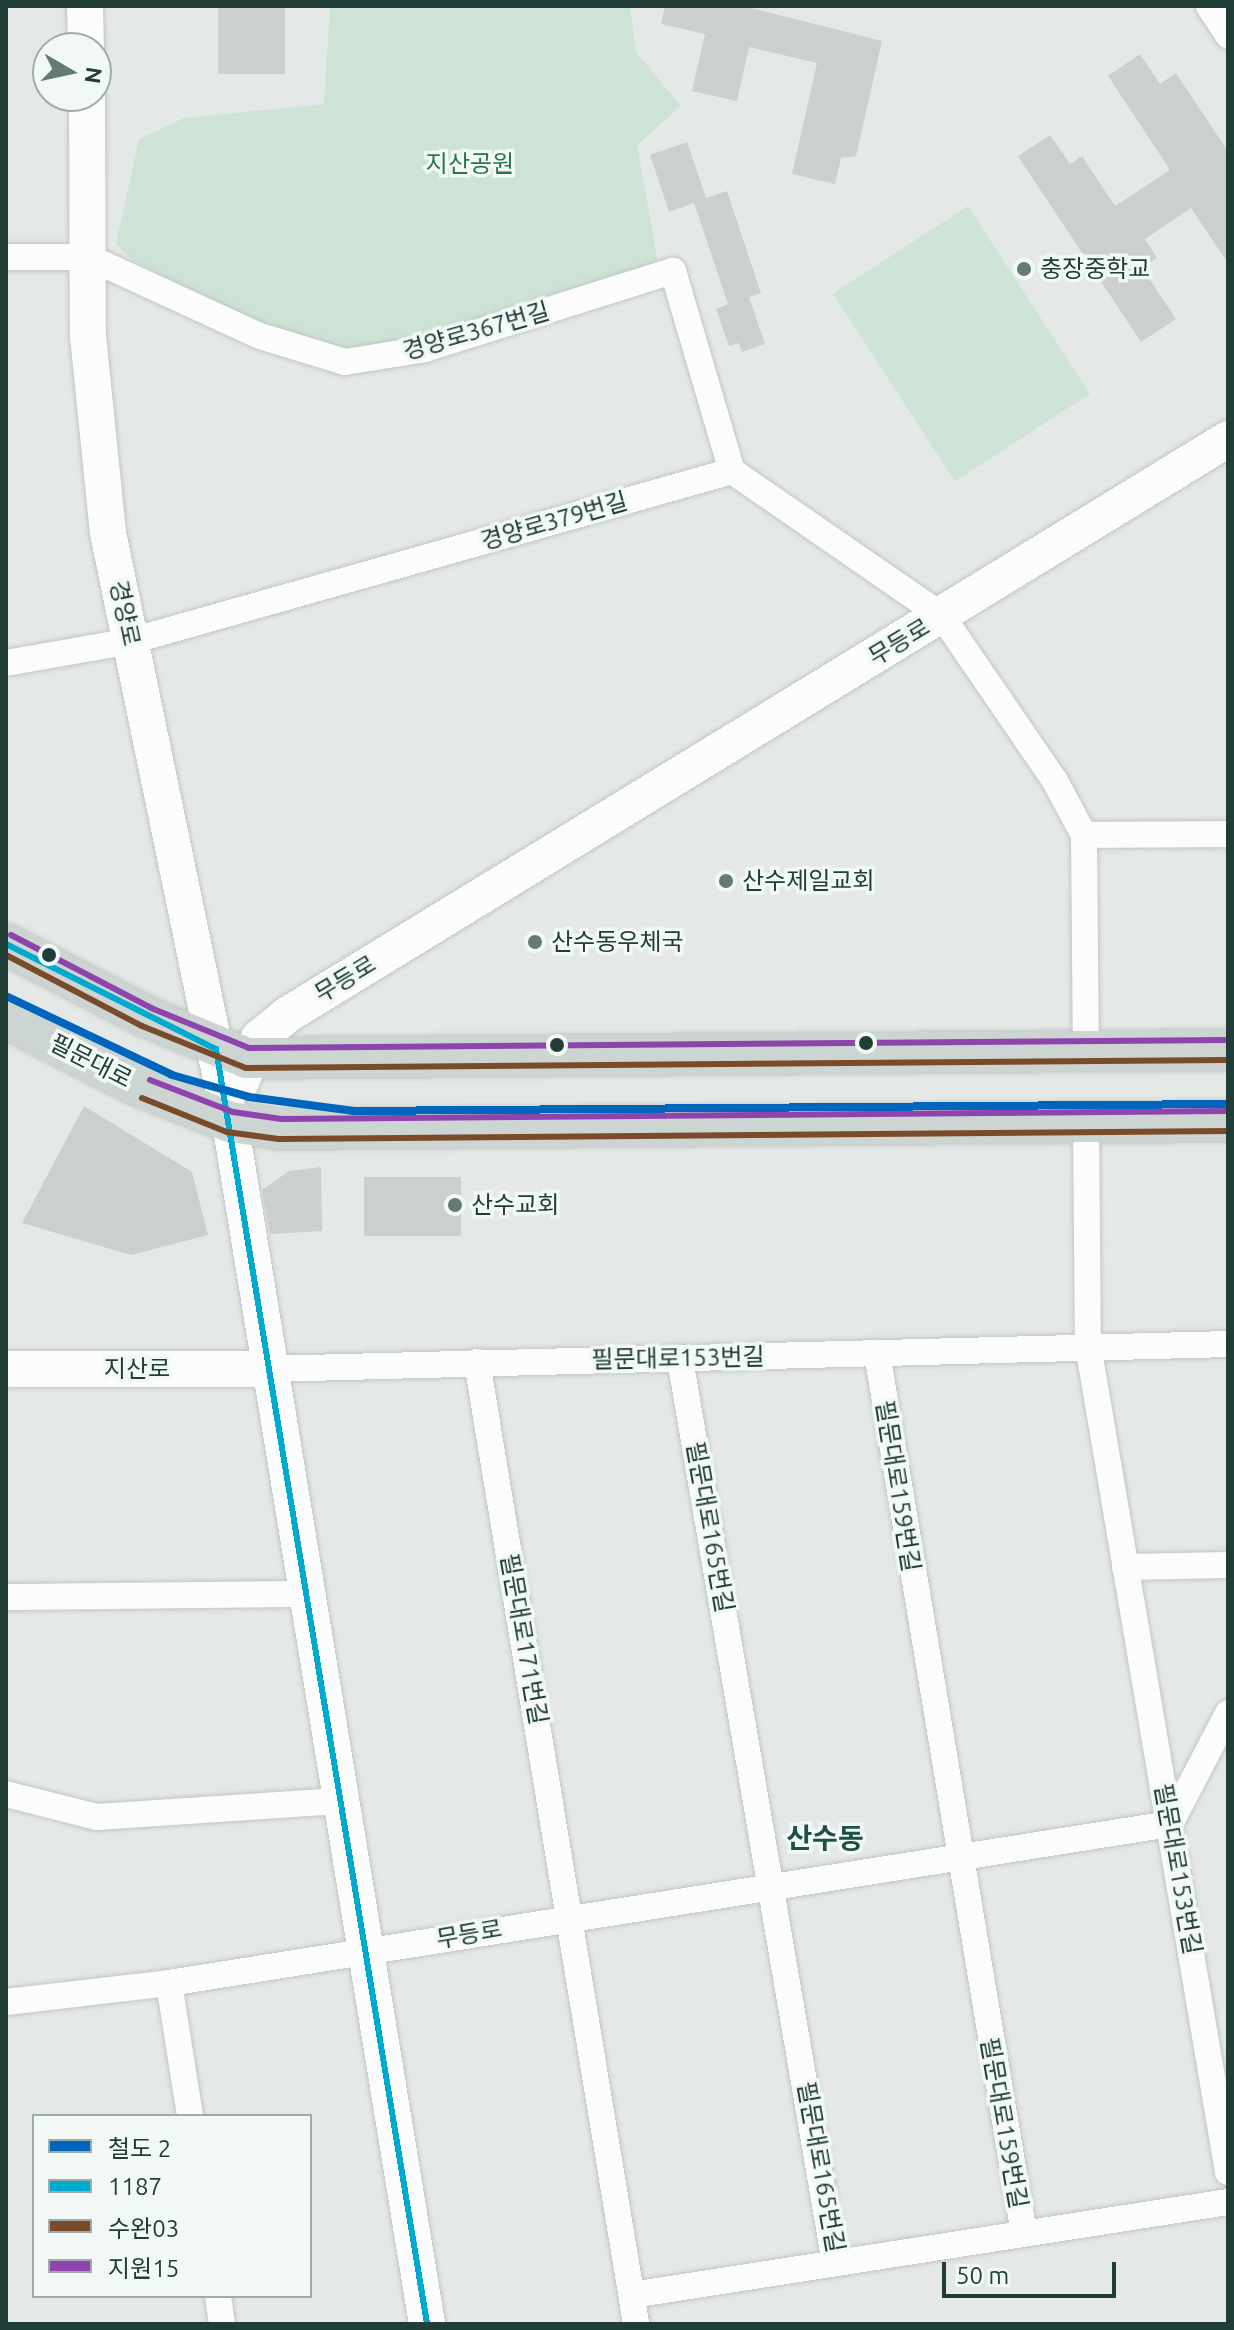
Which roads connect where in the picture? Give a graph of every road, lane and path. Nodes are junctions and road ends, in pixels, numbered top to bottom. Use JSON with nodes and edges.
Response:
{"nodes":[{"id":1,"x":85,"y":6,"type":"edge"},
{"id":2,"x":1209,"y":6,"type":"edge"},
{"id":3,"x":86,"y":32,"type":"edge"},
{"id":4,"x":1228,"y":35,"type":"edge"},
{"id":5,"x":87,"y":112,"type":"edge"},
{"id":6,"x":6,"y":257,"type":"edge"},
{"id":7,"x":88,"y":257,"type":"junction"},
{"id":8,"x":1228,"y":439,"type":"edge"},
{"id":9,"x":732,"y":471,"type":"junction"},
{"id":10,"x":942,"y":616,"type":"junction"},
{"id":11,"x":131,"y":641,"type":"junction"},
{"id":12,"x":6,"y":663,"type":"edge"},
{"id":13,"x":1228,"y":834,"type":"edge"},
{"id":14,"x":1084,"y":835,"type":"junction"},
{"id":15,"x":6,"y":944,"type":"edge"},
{"id":16,"x":6,"y":1018,"type":"edge"},
{"id":17,"x":1228,"y":1050,"type":"edge"},
{"id":18,"x":1086,"y":1052,"type":"junction"},
{"id":19,"x":232,"y":1054,"type":"junction"},
{"id":20,"x":1228,"y":1121,"type":"edge"},
{"id":21,"x":230,"y":1122,"type":"junction"},
{"id":22,"x":1086,"y":1124,"type":"junction"},
{"id":23,"x":1228,"y":1344,"type":"edge"},
{"id":24,"x":1088,"y":1345,"type":"junction"},
{"id":25,"x":877,"y":1353,"type":"junction"},
{"id":26,"x":680,"y":1359,"type":"junction"},
{"id":27,"x":477,"y":1362,"type":"junction"},
{"id":28,"x":6,"y":1369,"type":"edge"},
{"id":29,"x":268,"y":1369,"type":"junction"},
{"id":30,"x":1228,"y":1565,"type":"edge"},
{"id":31,"x":1125,"y":1567,"type":"junction"},
{"id":32,"x":304,"y":1594,"type":"junction"},
{"id":33,"x":6,"y":1597,"type":"edge"},
{"id":34,"x":1228,"y":1713,"type":"edge"},
{"id":35,"x":6,"y":1794,"type":"edge"},
{"id":36,"x":338,"y":1801,"type":"junction"},
{"id":37,"x":1170,"y":1824,"type":"junction"},
{"id":38,"x":957,"y":1856,"type":"junction"},
{"id":39,"x":775,"y":1884,"type":"junction"},
{"id":40,"x":573,"y":1916,"type":"junction"},
{"id":41,"x":364,"y":1952,"type":"junction"},
{"id":42,"x":169,"y":1983,"type":"junction"},
{"id":43,"x":6,"y":2002,"type":"edge"},
{"id":44,"x":190,"y":2114,"type":"edge"},
{"id":45,"x":1228,"y":2172,"type":"edge"},
{"id":46,"x":1228,"y":2202,"type":"edge"},
{"id":47,"x":1024,"y":2234,"type":"junction"},
{"id":48,"x":835,"y":2263,"type":"junction"},
{"id":49,"x":632,"y":2295,"type":"junction"},
{"id":50,"x":218,"y":2298,"type":"edge"},
{"id":51,"x":222,"y":2324,"type":"edge"},
{"id":52,"x":427,"y":2324,"type":"edge"},
{"id":53,"x":636,"y":2324,"type":"edge"}],
"edges":[{"from":1,"to":3,"type":"street"},
{"from":2,"to":4,"type":"street"},
{"from":5,"to":7,"type":"street","name":"경양로"},
{"from":6,"to":7,"type":"street"},
{"from":7,"to":9,"type":"street","name":"경양로367번길"},
{"from":7,"to":11,"type":"street","name":"경양로"},
{"from":8,"to":10,"type":"street","name":"무등로"},
{"from":9,"to":10,"type":"street"},
{"from":9,"to":11,"type":"street","name":"경양로379번길"},
{"from":10,"to":14,"type":"street"},
{"from":10,"to":19,"type":"street","name":"무등로"},
{"from":11,"to":12,"type":"street","name":"경양로379번길"},
{"from":11,"to":19,"type":"street","name":"경양로"},
{"from":13,"to":14,"type":"street"},
{"from":14,"to":18,"type":"street"},
{"from":15,"to":19,"type":"main road"},
{"from":16,"to":21,"type":"main road","name":"필문대로"},
{"from":17,"to":18,"type":"main road"},
{"from":18,"to":19,"type":"main road"},
{"from":19,"to":21,"type":"street","name":"경양로"},
{"from":20,"to":22,"type":"main road","name":"필문대로"},
{"from":21,"to":22,"type":"main road","name":"필문대로"},
{"from":21,"to":29,"type":"street"},
{"from":22,"to":24,"type":"street","name":"필문대로153번길"},
{"from":23,"to":24,"type":"street","name":"필문대로153번길"},
{"from":24,"to":25,"type":"street","name":"필문대로153번길"},
{"from":24,"to":31,"type":"street","name":"필문대로153번길"},
{"from":25,"to":26,"type":"street","name":"필문대로153번길"},
{"from":25,"to":38,"type":"street","name":"필문대로159번길"},
{"from":26,"to":27,"type":"street","name":"필문대로153번길"},
{"from":26,"to":39,"type":"street","name":"필문대로165번길"},
{"from":27,"to":29,"type":"street","name":"필문대로153번길"},
{"from":27,"to":40,"type":"street","name":"필문대로171번길"},
{"from":28,"to":29,"type":"street","name":"지산로"},
{"from":29,"to":32,"type":"street"},
{"from":30,"to":31,"type":"street"},
{"from":31,"to":37,"type":"street","name":"필문대로153번길"},
{"from":32,"to":33,"type":"street"},
{"from":32,"to":36,"type":"street"},
{"from":34,"to":37,"type":"street"},
{"from":35,"to":36,"type":"street"},
{"from":36,"to":41,"type":"street"},
{"from":37,"to":38,"type":"street"},
{"from":37,"to":45,"type":"street","name":"필문대로153번길"},
{"from":38,"to":39,"type":"street"},
{"from":38,"to":47,"type":"street","name":"필문대로159번길"},
{"from":39,"to":40,"type":"street"},
{"from":39,"to":48,"type":"street","name":"필문대로165번길"},
{"from":40,"to":41,"type":"street","name":"무등로"},
{"from":40,"to":49,"type":"street","name":"필문대로171번길"},
{"from":41,"to":42,"type":"street","name":"무등로"},
{"from":41,"to":52,"type":"street"},
{"from":42,"to":43,"type":"street","name":"무등로"},
{"from":42,"to":44,"type":"street"},
{"from":46,"to":47,"type":"street","name":"필문대로159번길"},
{"from":47,"to":48,"type":"street","name":"필문대로165번길"},
{"from":48,"to":49,"type":"street"},
{"from":49,"to":53,"type":"street","name":"필문대로171번길"},
{"from":50,"to":51,"type":"street"}]}
